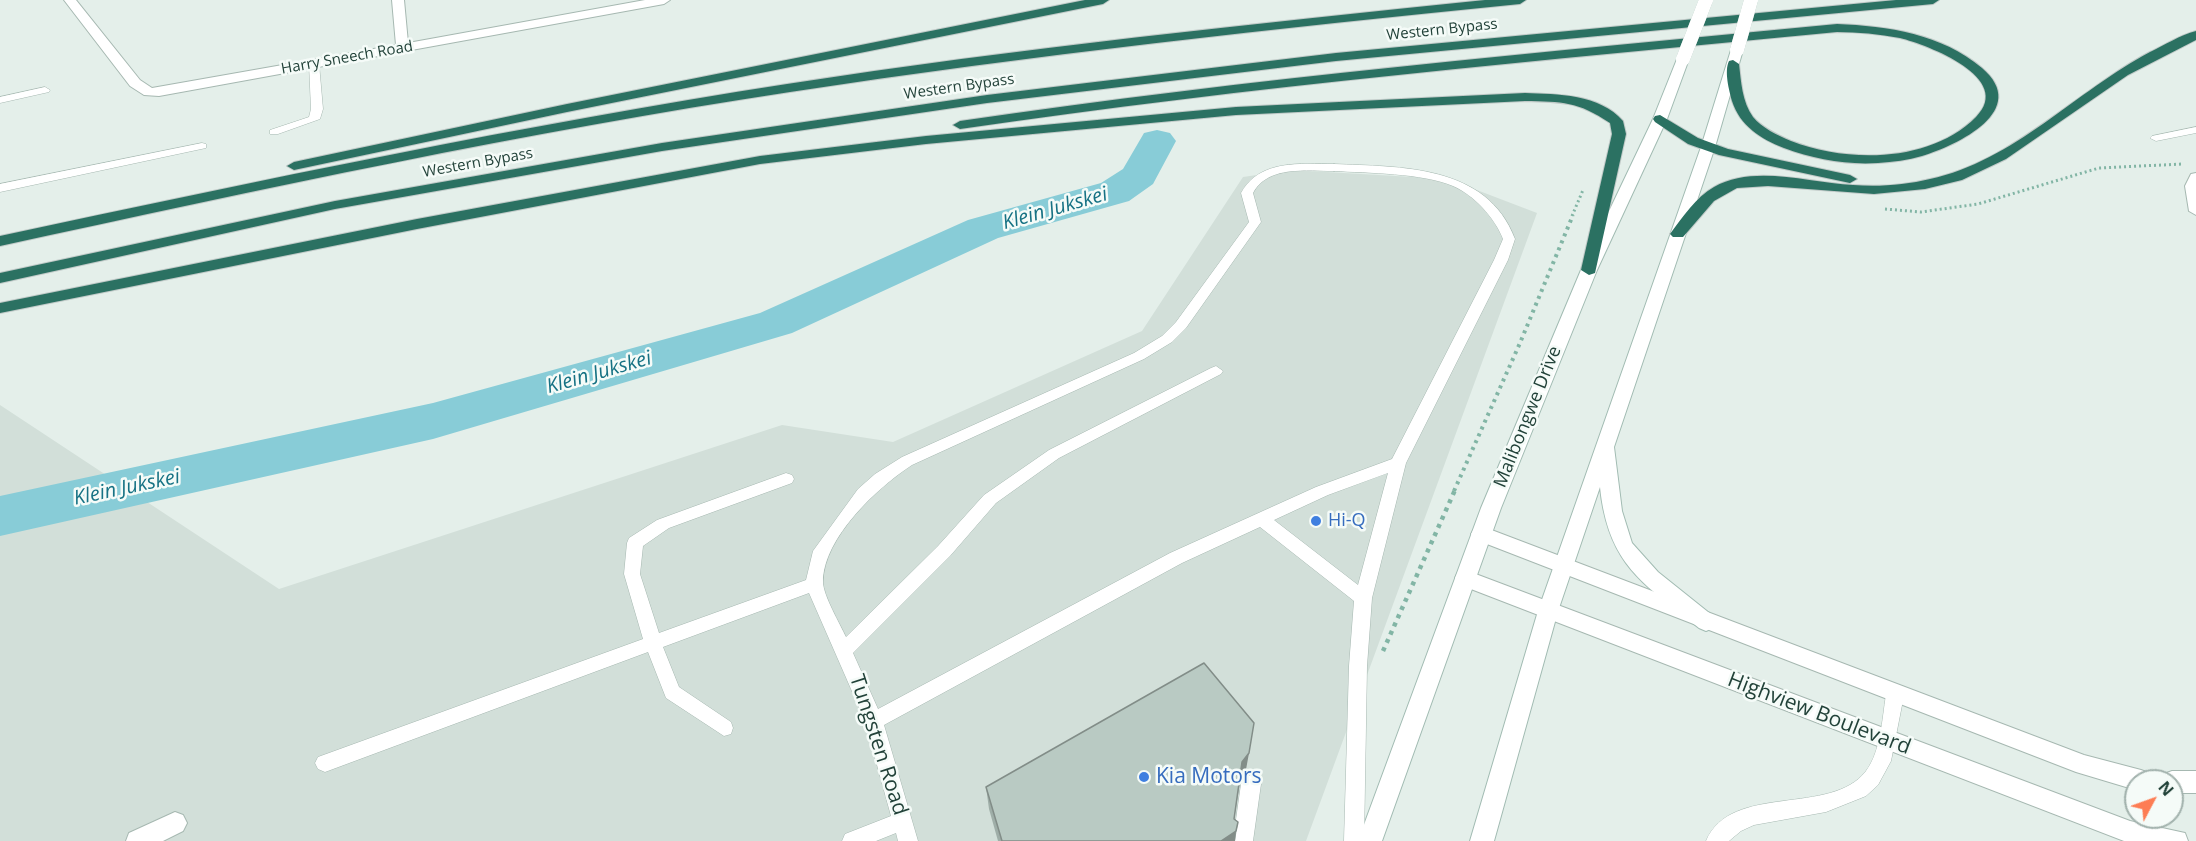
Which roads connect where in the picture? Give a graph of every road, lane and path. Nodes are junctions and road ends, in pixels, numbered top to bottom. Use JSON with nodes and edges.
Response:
{"nodes":[{"id":1,"x":70,"y":0,"type":"edge"},
{"id":2,"x":398,"y":0,"type":"edge"},
{"id":3,"x":1103,"y":0,"type":"edge"},
{"id":4,"x":1520,"y":0,"type":"edge"},
{"id":5,"x":1706,"y":0,"type":"edge"},
{"id":6,"x":1751,"y":0,"type":"edge"},
{"id":7,"x":1933,"y":0,"type":"edge"},
{"id":8,"x":657,"y":1,"type":"edge"},
{"id":9,"x":2196,"y":35,"type":"edge"},
{"id":10,"x":402,"y":48,"type":"junction"},
{"id":11,"x":1735,"y":57,"type":"junction"},
{"id":12,"x":314,"y":64,"type":"junction"},
{"id":13,"x":45,"y":90,"type":"dead end"},
{"id":14,"x":0,"y":100,"type":"edge"},
{"id":15,"x":1660,"y":119,"type":"junction"},
{"id":16,"x":2196,"y":130,"type":"edge"},
{"id":17,"x":274,"y":132,"type":"dead end"},
{"id":18,"x":2156,"y":138,"type":"dead end"},
{"id":19,"x":202,"y":146,"type":"dead end"},
{"id":20,"x":1708,"y":147,"type":"junction"},
{"id":21,"x":760,"y":160,"type":"junction"},
{"id":22,"x":2196,"y":177,"type":"edge"},
{"id":23,"x":1896,"y":187,"type":"junction"},
{"id":24,"x":0,"y":188,"type":"edge"},
{"id":25,"x":1583,"y":189,"type":"dead end"},
{"id":26,"x":2196,"y":211,"type":"edge"},
{"id":27,"x":1678,"y":234,"type":"junction"},
{"id":28,"x":0,"y":235,"type":"edge"},
{"id":29,"x":0,"y":241,"type":"edge"},
{"id":30,"x":1589,"y":270,"type":"junction"},
{"id":31,"x":0,"y":278,"type":"edge"},
{"id":32,"x":0,"y":309,"type":"edge"},
{"id":33,"x":1216,"y":371,"type":"dead end"},
{"id":34,"x":1606,"y":445,"type":"junction"},
{"id":35,"x":1398,"y":463,"type":"junction"},
{"id":36,"x":786,"y":479,"type":"dead end"},
{"id":37,"x":1260,"y":518,"type":"junction"},
{"id":38,"x":1481,"y":534,"type":"junction"},
{"id":39,"x":1562,"y":566,"type":"junction"},
{"id":40,"x":1465,"y":578,"type":"junction"},
{"id":41,"x":814,"y":584,"type":"junction"},
{"id":42,"x":1363,"y":598,"type":"junction"},
{"id":43,"x":1548,"y":611,"type":"junction"},
{"id":44,"x":1706,"y":622,"type":"junction"},
{"id":45,"x":652,"y":643,"type":"junction"},
{"id":46,"x":845,"y":650,"type":"junction"},
{"id":47,"x":1379,"y":660,"type":"dead end"},
{"id":48,"x":1895,"y":694,"type":"junction"},
{"id":49,"x":874,"y":721,"type":"junction"},
{"id":50,"x":724,"y":728,"type":"dead end"},
{"id":51,"x":1888,"y":740,"type":"junction"},
{"id":52,"x":326,"y":763,"type":"dead end"},
{"id":53,"x":2124,"y":776,"type":"edge"},
{"id":54,"x":1251,"y":784,"type":"dead end"},
{"id":55,"x":903,"y":821,"type":"junction"},
{"id":56,"x":175,"y":824,"type":"dead end"},
{"id":57,"x":138,"y":841,"type":"edge"},
{"id":58,"x":852,"y":841,"type":"edge"},
{"id":59,"x":908,"y":841,"type":"edge"},
{"id":60,"x":1243,"y":841,"type":"edge"},
{"id":61,"x":1354,"y":841,"type":"edge"},
{"id":62,"x":1370,"y":841,"type":"edge"},
{"id":63,"x":1482,"y":841,"type":"edge"},
{"id":64,"x":1716,"y":841,"type":"edge"},
{"id":65,"x":2176,"y":841,"type":"edge"}],
"edges":[{"from":1,"to":12,"type":"main road","name":"Harry Sneech Road"},
{"from":2,"to":10,"type":"main road"},
{"from":3,"to":28,"type":"highway"},
{"from":4,"to":29,"type":"highway","name":"Western Bypass"},
{"from":5,"to":15,"type":"main road","name":"Malibongwe Drive","bridge":true},
{"from":6,"to":11,"type":"main road","bridge":true},
{"from":7,"to":31,"type":"highway","name":"Western Bypass"},
{"from":8,"to":10,"type":"main road","name":"Harry Sneech Road"},
{"from":9,"to":23,"type":"highway"},
{"from":10,"to":12,"type":"main road","name":"Harry Sneech Road"},
{"from":11,"to":20,"type":"main road"},
{"from":11,"to":21,"type":"highway"},
{"from":12,"to":17,"type":"lane"},
{"from":13,"to":14,"type":"lane"},
{"from":15,"to":20,"type":"highway"},
{"from":15,"to":30,"type":"main road","name":"Malibongwe Drive"},
{"from":16,"to":18,"type":"lane"},
{"from":19,"to":24,"type":"lane"},
{"from":20,"to":23,"type":"highway"},
{"from":20,"to":27,"type":"main road"},
{"from":21,"to":30,"type":"highway"},
{"from":21,"to":32,"type":"highway"},
{"from":22,"to":26,"type":"main road"},
{"from":23,"to":27,"type":"highway"},
{"from":25,"to":47,"type":"path"},
{"from":27,"to":34,"type":"main road"},
{"from":30,"to":38,"type":"main road","name":"Malibongwe Drive"},
{"from":33,"to":46,"type":"lane"},
{"from":34,"to":39,"type":"main road"},
{"from":34,"to":44,"type":"main road"},
{"from":35,"to":37,"type":"lane"},
{"from":35,"to":41,"type":"lane"},
{"from":35,"to":42,"type":"lane"},
{"from":36,"to":45,"type":"lane"},
{"from":37,"to":42,"type":"lane"},
{"from":37,"to":49,"type":"lane"},
{"from":38,"to":39,"type":"main road"},
{"from":38,"to":40,"type":"main road","name":"Malibongwe Drive"},
{"from":39,"to":43,"type":"main road"},
{"from":39,"to":44,"type":"main road"},
{"from":40,"to":43,"type":"main road","name":"Highview Boulevard"},
{"from":40,"to":62,"type":"main road","name":"Malibongwe Drive"},
{"from":41,"to":45,"type":"lane"},
{"from":41,"to":46,"type":"lane","name":"Tungsten Road"},
{"from":42,"to":61,"type":"lane"},
{"from":43,"to":51,"type":"main road","name":"Highview Boulevard"},
{"from":43,"to":63,"type":"main road"},
{"from":44,"to":48,"type":"main road"},
{"from":45,"to":50,"type":"lane"},
{"from":45,"to":52,"type":"lane"},
{"from":46,"to":49,"type":"lane","name":"Tungsten Road"},
{"from":48,"to":51,"type":"lane"},
{"from":48,"to":53,"type":"main road"},
{"from":49,"to":55,"type":"lane","name":"Tungsten Road"},
{"from":51,"to":64,"type":"lane"},
{"from":51,"to":65,"type":"main road","name":"Highview Boulevard"},
{"from":54,"to":60,"type":"lane"},
{"from":55,"to":58,"type":"lane"},
{"from":55,"to":59,"type":"lane","name":"Tungsten Road"},
{"from":56,"to":57,"type":"main road"}]}
